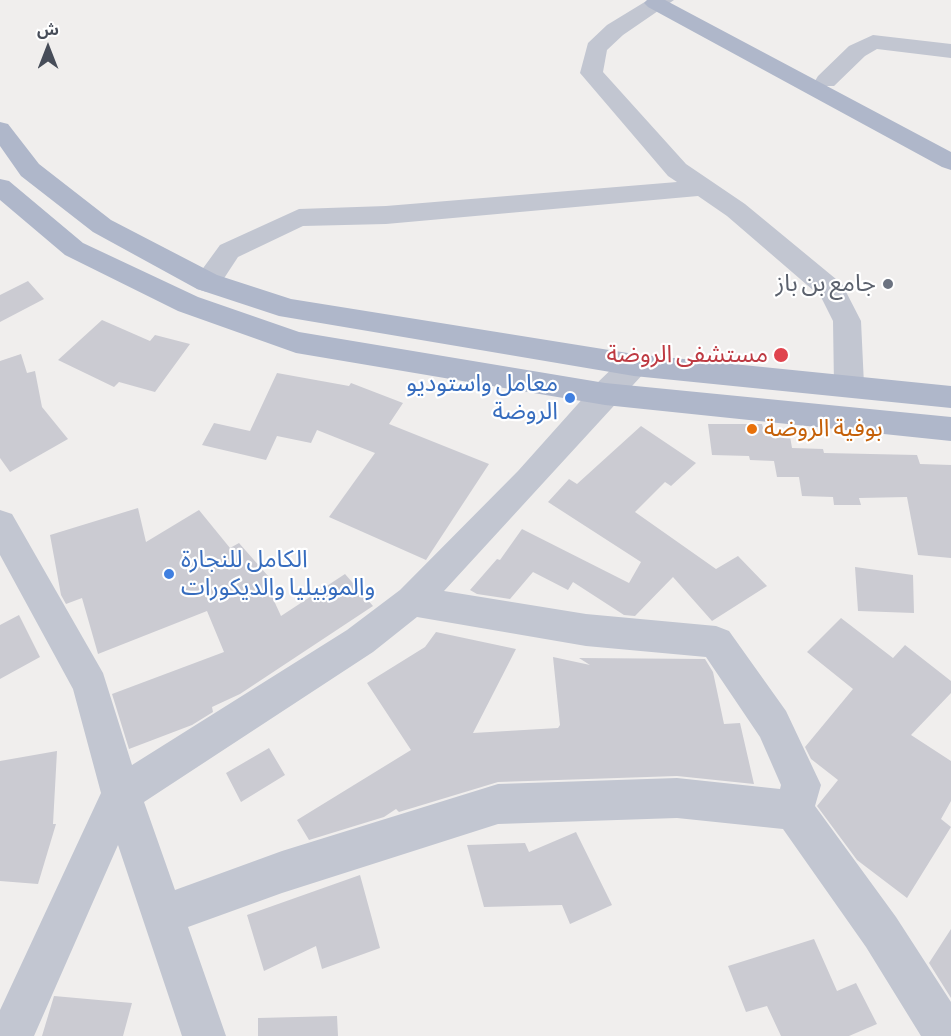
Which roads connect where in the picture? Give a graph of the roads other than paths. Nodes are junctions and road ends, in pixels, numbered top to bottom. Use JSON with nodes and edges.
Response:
{"nodes":[{"id":1,"x":660,"y":1,"type":"edge"},
{"id":2,"x":951,"y":51,"type":"edge"},
{"id":3,"x":826,"y":81,"type":"junction"},
{"id":4,"x":0,"y":129,"type":"edge"},
{"id":5,"x":951,"y":145,"type":"edge"},
{"id":6,"x":951,"y":162,"type":"edge"},
{"id":7,"x":0,"y":187,"type":"edge"},
{"id":8,"x":701,"y":188,"type":"junction"},
{"id":9,"x":207,"y":282,"type":"junction"},
{"id":10,"x":634,"y":365,"type":"junction"},
{"id":11,"x":849,"y":385,"type":"junction"},
{"id":12,"x":605,"y":394,"type":"junction"},
{"id":13,"x":951,"y":397,"type":"edge"},
{"id":14,"x":951,"y":429,"type":"edge"},
{"id":15,"x":0,"y":524,"type":"edge"},
{"id":16,"x":412,"y":601,"type":"junction"},
{"id":17,"x":121,"y":794,"type":"junction"},
{"id":18,"x":794,"y":810,"type":"junction"},
{"id":19,"x":161,"y":916,"type":"junction"},
{"id":20,"x":10,"y":1036,"type":"edge"},
{"id":21,"x":204,"y":1036,"type":"edge"},
{"id":22,"x":947,"y":1036,"type":"edge"}],
"edges":[{"from":1,"to":3,"type":"main road"},
{"from":1,"to":6,"type":"main road"},
{"from":1,"to":8,"type":"street"},
{"from":2,"to":3,"type":"street"},
{"from":3,"to":5,"type":"main road"},
{"from":4,"to":9,"type":"main road"},
{"from":7,"to":12,"type":"main road"},
{"from":8,"to":9,"type":"street"},
{"from":8,"to":11,"type":"street"},
{"from":9,"to":10,"type":"main road"},
{"from":10,"to":11,"type":"main road"},
{"from":10,"to":12,"type":"street"},
{"from":11,"to":13,"type":"main road"},
{"from":12,"to":14,"type":"main road"},
{"from":12,"to":16,"type":"street"},
{"from":15,"to":17,"type":"street"},
{"from":16,"to":17,"type":"street"},
{"from":16,"to":18,"type":"street"},
{"from":17,"to":19,"type":"street"},
{"from":17,"to":20,"type":"street"},
{"from":18,"to":19,"type":"street"},
{"from":18,"to":22,"type":"street"},
{"from":19,"to":21,"type":"street"}]}
